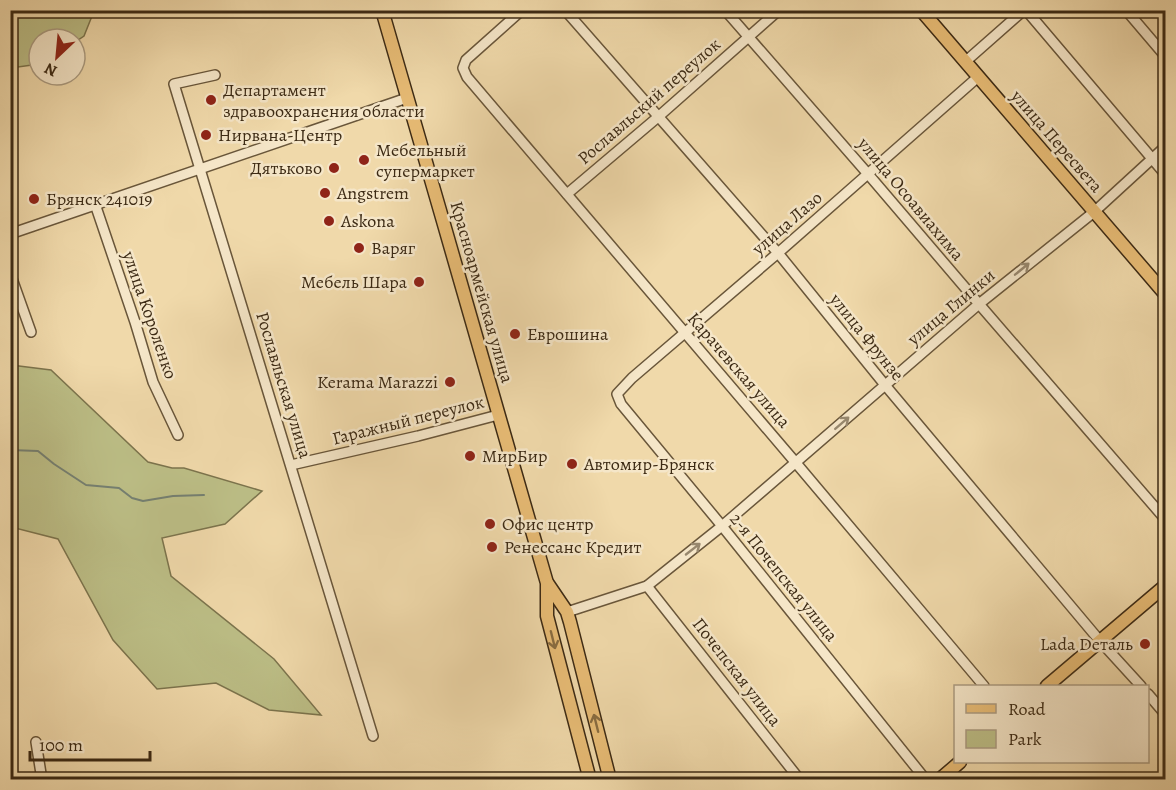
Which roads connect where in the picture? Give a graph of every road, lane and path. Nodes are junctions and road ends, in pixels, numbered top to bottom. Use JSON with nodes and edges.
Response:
{"nodes":[{"id":1,"x":382,"y":10,"type":"edge"},
{"id":2,"x":522,"y":10,"type":"edge"},
{"id":3,"x":565,"y":10,"type":"edge"},
{"id":4,"x":725,"y":10,"type":"edge"},
{"id":5,"x":779,"y":10,"type":"edge"},
{"id":6,"x":921,"y":10,"type":"edge"},
{"id":7,"x":1025,"y":10,"type":"edge"},
{"id":8,"x":1126,"y":10,"type":"edge"},
{"id":9,"x":748,"y":37,"type":"junction"},
{"id":10,"x":1166,"y":57,"type":"edge"},
{"id":11,"x":966,"y":62,"type":"junction"},
{"id":12,"x":215,"y":75,"type":"dead end"},
{"id":13,"x":978,"y":77,"type":"junction"},
{"id":14,"x":407,"y":98,"type":"junction"},
{"id":15,"x":658,"y":117,"type":"junction"},
{"id":16,"x":1166,"y":146,"type":"edge"},
{"id":17,"x":1151,"y":159,"type":"junction"},
{"id":18,"x":200,"y":168,"type":"junction"},
{"id":19,"x":868,"y":174,"type":"junction"},
{"id":20,"x":1166,"y":175,"type":"edge"},
{"id":21,"x":567,"y":194,"type":"junction"},
{"id":22,"x":95,"y":204,"type":"junction"},
{"id":23,"x":1094,"y":212,"type":"junction"},
{"id":24,"x":10,"y":234,"type":"edge"},
{"id":25,"x":778,"y":253,"type":"junction"},
{"id":26,"x":10,"y":273,"type":"edge"},
{"id":27,"x":1166,"y":295,"type":"edge"},
{"id":28,"x":979,"y":304,"type":"junction"},
{"id":29,"x":31,"y":332,"type":"dead end"},
{"id":30,"x":686,"y":333,"type":"junction"},
{"id":31,"x":885,"y":385,"type":"junction"},
{"id":32,"x":617,"y":394,"type":"joint"},
{"id":33,"x":498,"y":415,"type":"junction"},
{"id":34,"x":178,"y":435,"type":"dead end"},
{"id":35,"x":796,"y":463,"type":"junction"},
{"id":36,"x":291,"y":465,"type":"junction"},
{"id":37,"x":1166,"y":520,"type":"edge"},
{"id":38,"x":722,"y":526,"type":"junction"},
{"id":39,"x":547,"y":583,"type":"junction"},
{"id":40,"x":1166,"y":585,"type":"edge"},
{"id":41,"x":647,"y":586,"type":"junction"},
{"id":42,"x":567,"y":612,"type":"junction"},
{"id":43,"x":1100,"y":641,"type":"junction"},
{"id":44,"x":982,"y":685,"type":"edge"},
{"id":45,"x":1049,"y":685,"type":"edge"},
{"id":46,"x":1139,"y":685,"type":"edge"},
{"id":47,"x":1149,"y":695,"type":"edge"},
{"id":48,"x":1166,"y":715,"type":"edge"},
{"id":49,"x":374,"y":736,"type":"dead end"},
{"id":50,"x":36,"y":742,"type":"dead end"},
{"id":51,"x":959,"y":763,"type":"edge"},
{"id":52,"x":42,"y":780,"type":"edge"},
{"id":53,"x":590,"y":780,"type":"edge"},
{"id":54,"x":610,"y":780,"type":"edge"},
{"id":55,"x":800,"y":780,"type":"edge"},
{"id":56,"x":926,"y":780,"type":"edge"},
{"id":57,"x":939,"y":780,"type":"edge"}],
"edges":[{"from":1,"to":14,"type":"main road","name":"Красноармейская улица"},
{"from":2,"to":21,"type":"street","name":"Карачевская улица"},
{"from":3,"to":15,"type":"street","name":"улица Фрунзе"},
{"from":4,"to":9,"type":"street","name":"улица Осоавиахима"},
{"from":5,"to":9,"type":"street","name":"Рославльский переулок"},
{"from":6,"to":11,"type":"main road","name":"улица Пересвета"},
{"from":7,"to":11,"type":"street"},
{"from":7,"to":17,"type":"street"},
{"from":8,"to":10,"type":"street"},
{"from":9,"to":15,"type":"street","name":"Рославльский переулок"},
{"from":9,"to":19,"type":"street","name":"улица Осоавиахима"},
{"from":11,"to":13,"type":"main road","name":"улица Пересвета"},
{"from":12,"to":18,"type":"street","name":"Рославльская улица"},
{"from":13,"to":19,"type":"street","name":"улица Лазо"},
{"from":13,"to":23,"type":"main road","name":"улица Пересвета"},
{"from":14,"to":18,"type":"street"},
{"from":14,"to":33,"type":"main road","name":"Красноармейская улица"},
{"from":15,"to":21,"type":"street","name":"Рославльский переулок"},
{"from":15,"to":25,"type":"street","name":"улица Фрунзе"},
{"from":16,"to":17,"type":"street","name":"улица Глинки"},
{"from":17,"to":20,"type":"street"},
{"from":17,"to":23,"type":"street","name":"улица Глинки"},
{"from":18,"to":22,"type":"street"},
{"from":18,"to":36,"type":"street","name":"Рославльская улица"},
{"from":19,"to":25,"type":"street","name":"улица Лазо"},
{"from":19,"to":28,"type":"street","name":"улица Осоавиахима"},
{"from":21,"to":30,"type":"street","name":"Карачевская улица"},
{"from":22,"to":24,"type":"street"},
{"from":22,"to":34,"type":"street","name":"улица Короленко"},
{"from":23,"to":27,"type":"main road","name":"улица Пересвета"},
{"from":28,"to":23,"type":"street","name":"улица Глинки","one_way":true},
{"from":25,"to":30,"type":"street","name":"улица Лазо"},
{"from":25,"to":31,"type":"street","name":"улица Фрунзе"},
{"from":26,"to":29,"type":"street"},
{"from":28,"to":31,"type":"street","name":"улица Глинки"},
{"from":28,"to":37,"type":"street","name":"улица Осоавиахима"},
{"from":30,"to":32,"type":"street","name":"улица Лазо"},
{"from":30,"to":35,"type":"street","name":"Карачевская улица"},
{"from":35,"to":31,"type":"street","name":"улица Глинки","one_way":true},
{"from":31,"to":43,"type":"street","name":"улица Фрунзе"},
{"from":32,"to":38,"type":"street","name":"2-я Почепская улица"},
{"from":33,"to":36,"type":"street","name":"Гаражный переулок"},
{"from":33,"to":39,"type":"main road","name":"Красноармейская улица"},
{"from":35,"to":38,"type":"street","name":"улица Глинки"},
{"from":35,"to":44,"type":"street","name":"Карачевская улица"},
{"from":36,"to":49,"type":"street","name":"Рославльская улица"},
{"from":41,"to":38,"type":"street","name":"улица Глинки","one_way":true},
{"from":38,"to":56,"type":"street","name":"2-я Почепская улица"},
{"from":39,"to":42,"type":"main road"},
{"from":39,"to":53,"type":"main road","one_way":true},
{"from":40,"to":43,"type":"main road"},
{"from":41,"to":42,"type":"street"},
{"from":41,"to":55,"type":"street","name":"Почепская улица"},
{"from":54,"to":42,"type":"main road","one_way":true},
{"from":43,"to":45,"type":"main road"},
{"from":43,"to":46,"type":"street","name":"улица Фрунзе"},
{"from":47,"to":48,"type":"street"},
{"from":50,"to":52,"type":"street"},
{"from":51,"to":57,"type":"main road"}]}
